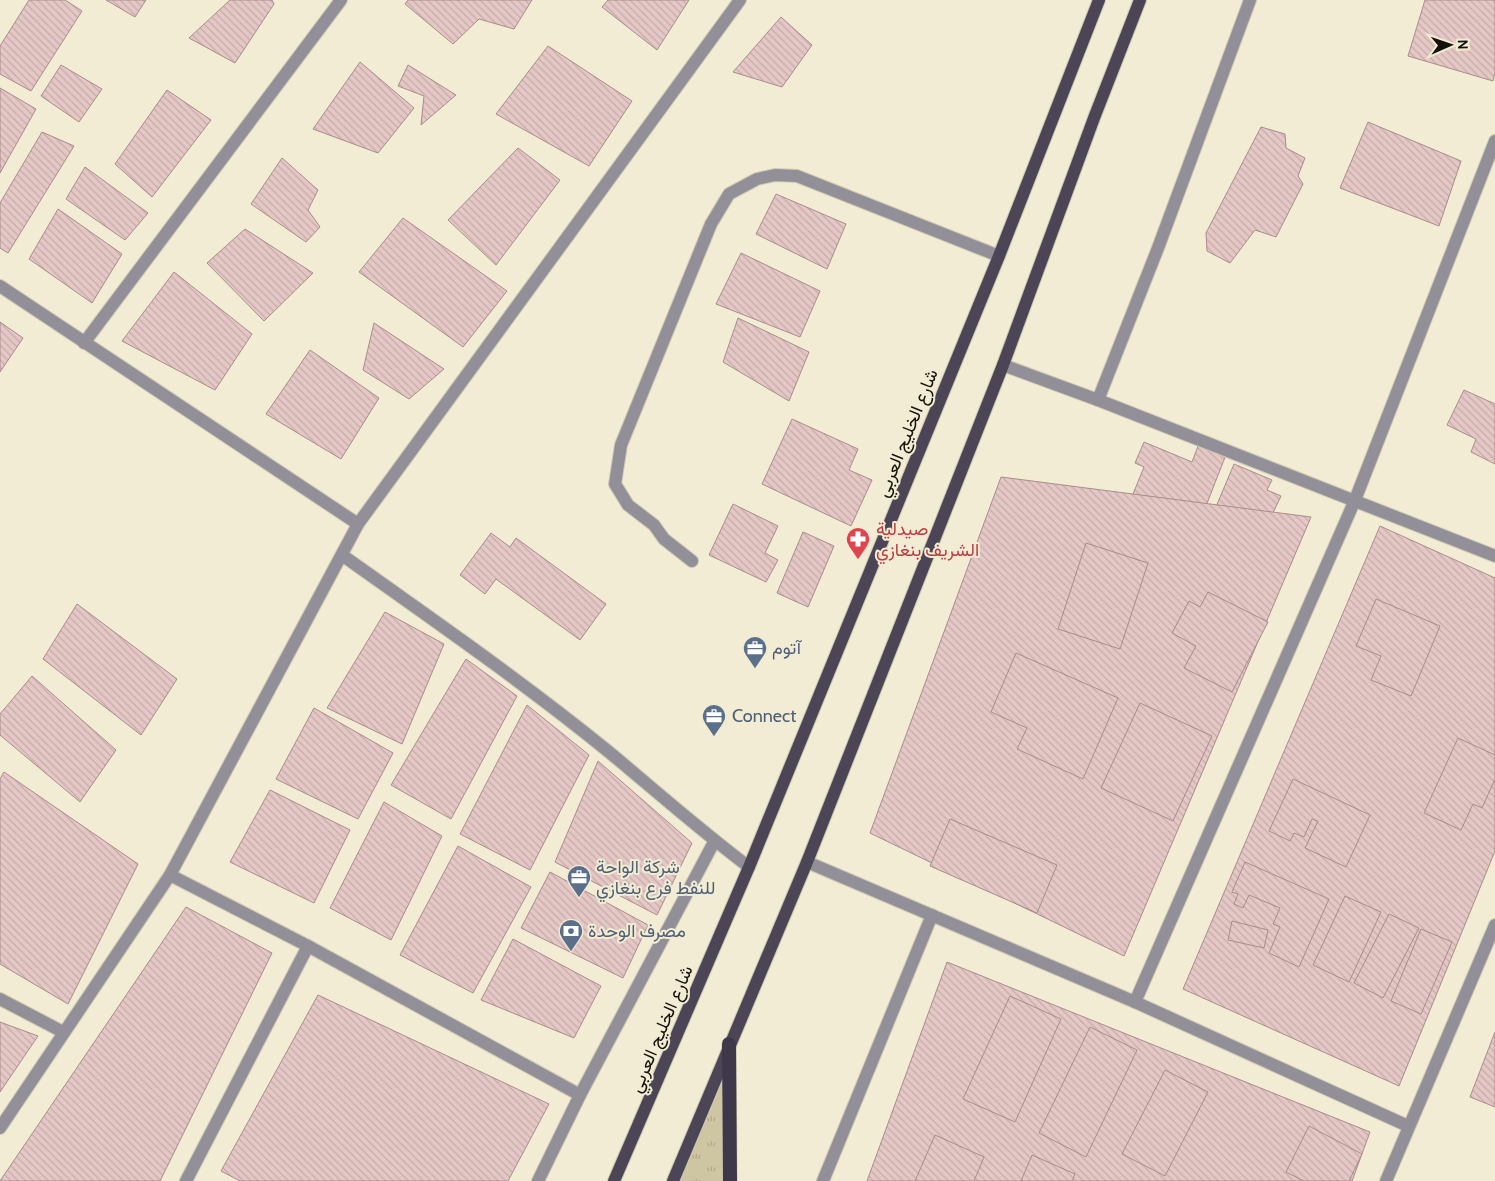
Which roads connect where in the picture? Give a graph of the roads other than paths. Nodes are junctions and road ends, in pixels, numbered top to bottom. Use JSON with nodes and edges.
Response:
{"nodes":[{"id":1,"x":340,"y":0,"type":"edge"},
{"id":2,"x":740,"y":0,"type":"edge"},
{"id":3,"x":1099,"y":0,"type":"edge"},
{"id":4,"x":1140,"y":0,"type":"edge"},
{"id":5,"x":1250,"y":0,"type":"edge"},
{"id":6,"x":1495,"y":141,"type":"edge"},
{"id":7,"x":999,"y":256,"type":"junction"},
{"id":8,"x":0,"y":286,"type":"edge"},
{"id":9,"x":84,"y":343,"type":"junction"},
{"id":10,"x":1003,"y":365,"type":"junction"},
{"id":11,"x":1098,"y":400,"type":"junction"},
{"id":12,"x":1355,"y":500,"type":"junction"},
{"id":13,"x":358,"y":524,"type":"junction"},
{"id":14,"x":342,"y":555,"type":"junction"},
{"id":15,"x":1495,"y":556,"type":"edge"},
{"id":16,"x":692,"y":561,"type":"dead end"},
{"id":17,"x":714,"y":842,"type":"junction"},
{"id":18,"x":807,"y":862,"type":"junction"},
{"id":19,"x":749,"y":867,"type":"junction"},
{"id":20,"x":170,"y":875,"type":"junction"},
{"id":21,"x":932,"y":914,"type":"junction"},
{"id":22,"x":1495,"y":925,"type":"edge"},
{"id":23,"x":308,"y":946,"type":"junction"},
{"id":24,"x":0,"y":999,"type":"edge"},
{"id":25,"x":1135,"y":1002,"type":"junction"},
{"id":26,"x":63,"y":1032,"type":"junction"},
{"id":27,"x":729,"y":1044,"type":"junction"},
{"id":28,"x":580,"y":1095,"type":"junction"},
{"id":29,"x":1408,"y":1126,"type":"junction"},
{"id":30,"x":0,"y":1128,"type":"edge"},
{"id":31,"x":186,"y":1181,"type":"edge"},
{"id":32,"x":538,"y":1181,"type":"edge"},
{"id":33,"x":614,"y":1181,"type":"edge"},
{"id":34,"x":673,"y":1181,"type":"edge"},
{"id":35,"x":730,"y":1181,"type":"edge"},
{"id":36,"x":823,"y":1181,"type":"edge"},
{"id":37,"x":1386,"y":1181,"type":"edge"}],
"edges":[{"from":1,"to":9,"type":"street"},
{"from":2,"to":13,"type":"street"},
{"from":3,"to":7,"type":"main road","name":"شارع الخليج العربي"},
{"from":4,"to":10,"type":"main road"},
{"from":5,"to":11,"type":"street"},
{"from":6,"to":12,"type":"street"},
{"from":7,"to":16,"type":"street"},
{"from":7,"to":19,"type":"main road","name":"شارع الخليج العربي"},
{"from":8,"to":9,"type":"street"},
{"from":9,"to":13,"type":"street"},
{"from":10,"to":11,"type":"street"},
{"from":10,"to":18,"type":"main road"},
{"from":11,"to":12,"type":"street"},
{"from":12,"to":15,"type":"street"},
{"from":12,"to":25,"type":"street"},
{"from":13,"to":14,"type":"street"},
{"from":14,"to":17,"type":"street"},
{"from":14,"to":20,"type":"street"},
{"from":17,"to":19,"type":"street"},
{"from":17,"to":28,"type":"street"},
{"from":18,"to":21,"type":"street"},
{"from":18,"to":27,"type":"main road"},
{"from":19,"to":33,"type":"main road","name":"شارع الخليج العربي"},
{"from":20,"to":23,"type":"street"},
{"from":20,"to":26,"type":"street"},
{"from":21,"to":25,"type":"street"},
{"from":21,"to":36,"type":"street"},
{"from":22,"to":29,"type":"street"},
{"from":23,"to":28,"type":"street"},
{"from":23,"to":31,"type":"street"},
{"from":24,"to":26,"type":"street"},
{"from":25,"to":29,"type":"street"},
{"from":26,"to":30,"type":"street"},
{"from":27,"to":34,"type":"main road"},
{"from":27,"to":35,"type":"highway"},
{"from":28,"to":32,"type":"street"},
{"from":29,"to":37,"type":"street"}]}
